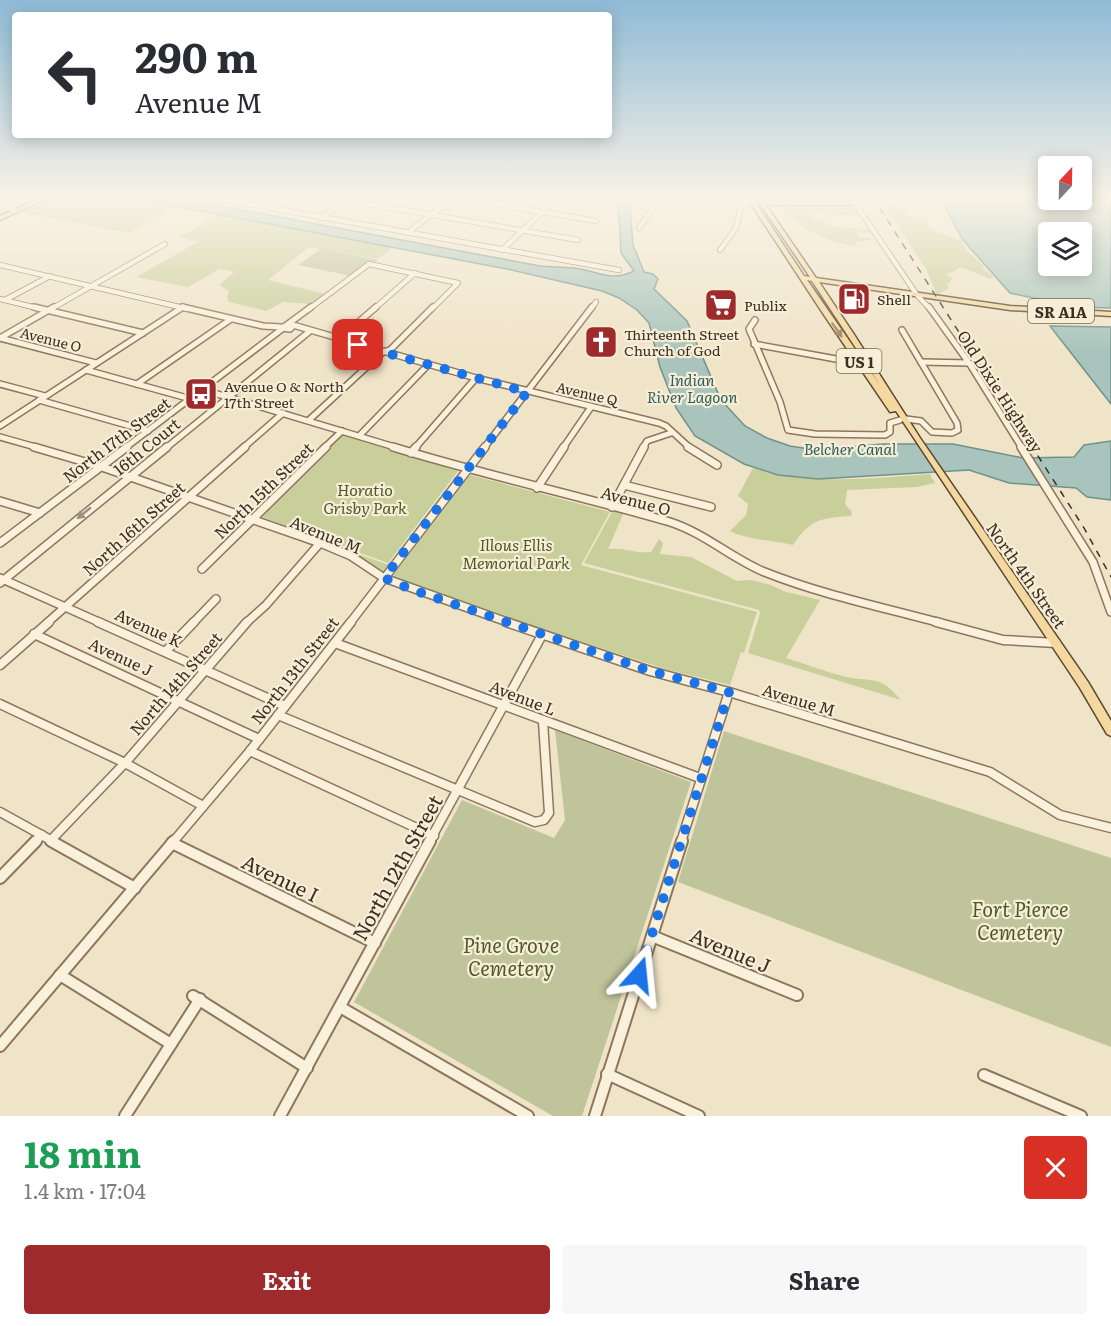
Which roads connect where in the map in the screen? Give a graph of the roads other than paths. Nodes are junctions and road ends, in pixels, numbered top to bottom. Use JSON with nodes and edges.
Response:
{"nodes":[{"id":1,"x":158,"y":248,"type":"edge"},
{"id":2,"x":491,"y":248,"type":"edge"},
{"id":3,"x":783,"y":248,"type":"edge"},
{"id":4,"x":793,"y":248,"type":"edge"},
{"id":5,"x":884,"y":248,"type":"edge"},
{"id":6,"x":502,"y":250,"type":"joint"},
{"id":7,"x":0,"y":265,"type":"edge"},
{"id":8,"x":7,"y":266,"type":"junction"},
{"id":9,"x":0,"y":270,"type":"edge"},
{"id":10,"x":619,"y":270,"type":"dead end"},
{"id":11,"x":798,"y":271,"type":"junction"},
{"id":12,"x":415,"y":273,"type":"junction"},
{"id":13,"x":792,"y":275,"type":"dead end"},
{"id":14,"x":50,"y":276,"type":"junction"},
{"id":15,"x":804,"y":280,"type":"junction"},
{"id":16,"x":816,"y":282,"type":"junction"},
{"id":17,"x":93,"y":285,"type":"junction"},
{"id":18,"x":2,"y":300,"type":"edge"},
{"id":19,"x":596,"y":302,"type":"dead end"},
{"id":20,"x":183,"y":307,"type":"junction"},
{"id":21,"x":49,"y":310,"type":"junction"},
{"id":22,"x":1111,"y":314,"type":"edge"},
{"id":23,"x":231,"y":319,"type":"junction"},
{"id":24,"x":755,"y":320,"type":"dead end"},
{"id":25,"x":270,"y":326,"type":"junction"},
{"id":26,"x":288,"y":326,"type":"junction"},
{"id":27,"x":902,"y":330,"type":"dead end"},
{"id":28,"x":310,"y":331,"type":"junction"},
{"id":29,"x":143,"y":333,"type":"junction"},
{"id":30,"x":276,"y":334,"type":"junction"},
{"id":31,"x":0,"y":338,"type":"edge"},
{"id":32,"x":339,"y":339,"type":"junction"},
{"id":33,"x":754,"y":344,"type":"junction"},
{"id":34,"x":383,"y":351,"type":"junction"},
{"id":35,"x":859,"y":361,"type":"junction"},
{"id":36,"x":868,"y":361,"type":"junction"},
{"id":37,"x":921,"y":362,"type":"junction"},
{"id":38,"x":96,"y":363,"type":"junction"},
{"id":39,"x":969,"y":363,"type":"junction"},
{"id":40,"x":428,"y":365,"type":"junction"},
{"id":41,"x":86,"y":370,"type":"junction"},
{"id":42,"x":476,"y":378,"type":"junction"},
{"id":43,"x":0,"y":384,"type":"edge"},
{"id":44,"x":137,"y":384,"type":"junction"},
{"id":45,"x":204,"y":390,"type":"junction"},
{"id":46,"x":527,"y":392,"type":"junction"},
{"id":47,"x":45,"y":396,"type":"junction"},
{"id":48,"x":228,"y":397,"type":"junction"},
{"id":49,"x":190,"y":399,"type":"junction"},
{"id":50,"x":39,"y":400,"type":"junction"},
{"id":51,"x":591,"y":407,"type":"junction"},
{"id":52,"x":284,"y":413,"type":"junction"},
{"id":53,"x":903,"y":419,"type":"junction"},
{"id":54,"x":309,"y":420,"type":"junction"},
{"id":55,"x":0,"y":426,"type":"edge"},
{"id":56,"x":148,"y":431,"type":"junction"},
{"id":57,"x":342,"y":431,"type":"junction"},
{"id":58,"x":671,"y":432,"type":"junction"},
{"id":59,"x":359,"y":436,"type":"junction"},
{"id":60,"x":0,"y":437,"type":"edge"},
{"id":61,"x":411,"y":453,"type":"junction"},
{"id":62,"x":717,"y":465,"type":"dead end"},
{"id":63,"x":102,"y":467,"type":"junction"},
{"id":64,"x":466,"y":469,"type":"junction"},
{"id":65,"x":129,"y":476,"type":"junction"},
{"id":66,"x":624,"y":485,"type":"junction"},
{"id":67,"x":537,"y":488,"type":"junction"},
{"id":68,"x":187,"y":498,"type":"junction"},
{"id":69,"x":0,"y":501,"type":"edge"},
{"id":70,"x":612,"y":507,"type":"junction"},
{"id":71,"x":711,"y":507,"type":"dead end"},
{"id":72,"x":39,"y":513,"type":"junction"},
{"id":73,"x":251,"y":520,"type":"junction"},
{"id":74,"x":0,"y":543,"type":"edge"},
{"id":75,"x":320,"y":543,"type":"junction"},
{"id":76,"x":202,"y":569,"type":"dead end"},
{"id":77,"x":384,"y":578,"type":"junction"},
{"id":78,"x":1,"y":580,"type":"edge"},
{"id":79,"x":216,"y":599,"type":"dead end"},
{"id":80,"x":65,"y":607,"type":"junction"},
{"id":81,"x":1111,"y":612,"type":"edge"},
{"id":82,"x":34,"y":634,"type":"junction"},
{"id":83,"x":542,"y":634,"type":"junction"},
{"id":84,"x":336,"y":643,"type":"junction"},
{"id":85,"x":1056,"y":643,"type":"junction"},
{"id":86,"x":166,"y":651,"type":"junction"},
{"id":87,"x":0,"y":664,"type":"edge"},
{"id":88,"x":206,"y":669,"type":"junction"},
{"id":89,"x":729,"y":692,"type":"junction"},
{"id":90,"x":179,"y":702,"type":"junction"},
{"id":91,"x":0,"y":704,"type":"edge"},
{"id":92,"x":285,"y":706,"type":"junction"},
{"id":93,"x":503,"y":706,"type":"junction"},
{"id":94,"x":278,"y":715,"type":"junction"},
{"id":95,"x":543,"y":722,"type":"junction"},
{"id":96,"x":1111,"y":731,"type":"edge"},
{"id":97,"x":259,"y":739,"type":"junction"},
{"id":98,"x":250,"y":751,"type":"junction"},
{"id":99,"x":125,"y":763,"type":"junction"},
{"id":100,"x":700,"y":778,"type":"junction"},
{"id":101,"x":458,"y":792,"type":"junction"},
{"id":102,"x":203,"y":806,"type":"junction"},
{"id":103,"x":0,"y":812,"type":"edge"},
{"id":104,"x":1111,"y":828,"type":"edge"},
{"id":105,"x":42,"y":835,"type":"junction"},
{"id":106,"x":434,"y":836,"type":"junction"},
{"id":107,"x":51,"y":840,"type":"junction"},
{"id":108,"x":172,"y":843,"type":"junction"},
{"id":109,"x":0,"y":878,"type":"edge"},
{"id":110,"x":135,"y":888,"type":"junction"},
{"id":111,"x":652,"y":936,"type":"junction"},
{"id":112,"x":375,"y":943,"type":"junction"},
{"id":113,"x":60,"y":975,"type":"junction"},
{"id":114,"x":797,"y":996,"type":"dead end"},
{"id":115,"x":340,"y":1007,"type":"junction"},
{"id":116,"x":171,"y":1044,"type":"junction"},
{"id":117,"x":0,"y":1046,"type":"edge"},
{"id":118,"x":307,"y":1068,"type":"junction"},
{"id":119,"x":607,"y":1074,"type":"junction"},
{"id":120,"x":984,"y":1076,"type":"dead end"},
{"id":121,"x":125,"y":1116,"type":"edge"},
{"id":122,"x":280,"y":1116,"type":"edge"},
{"id":123,"x":528,"y":1116,"type":"edge"},
{"id":124,"x":595,"y":1116,"type":"edge"},
{"id":125,"x":699,"y":1116,"type":"edge"},
{"id":126,"x":1081,"y":1116,"type":"edge"}],
"edges":[{"from":1,"to":17,"type":"street"},
{"from":2,"to":6,"type":"street"},
{"from":3,"to":11,"type":"main road","number":"US 1"},
{"from":4,"to":16,"type":"main road","number":"US 1"},
{"from":5,"to":39,"type":"street","name":"Old Dixie Highway"},
{"from":6,"to":10,"type":"street"},
{"from":7,"to":8,"type":"street","name":"Avenue Q"},
{"from":8,"to":9,"type":"street"},
{"from":8,"to":14,"type":"street","name":"Avenue Q"},
{"from":11,"to":13,"type":"main road"},
{"from":11,"to":15,"type":"main road","number":"US 1"},
{"from":12,"to":26,"type":"street","name":"North 17th Street"},
{"from":12,"to":32,"type":"street"},
{"from":12,"to":34,"type":"street"},
{"from":14,"to":17,"type":"street","name":"Avenue Q"},
{"from":14,"to":18,"type":"street"},
{"from":15,"to":16,"type":"main road","number":"SR A1A"},
{"from":15,"to":35,"type":"main road","number":"US 1","one_way":true},
{"from":16,"to":22,"type":"main road","number":"SR A1A"},
{"from":16,"to":36,"type":"main road","number":"US 1"},
{"from":17,"to":20,"type":"street","name":"Avenue Q"},
{"from":17,"to":21,"type":"street"},
{"from":18,"to":21,"type":"street"},
{"from":19,"to":46,"type":"street","name":"North 13th Street"},
{"from":20,"to":23,"type":"street","name":"Avenue Q"},
{"from":20,"to":29,"type":"street"},
{"from":21,"to":29,"type":"street"},
{"from":21,"to":31,"type":"street"},
{"from":23,"to":25,"type":"street","name":"Avenue Q"},
{"from":23,"to":44,"type":"street"},
{"from":24,"to":33,"type":"street"},
{"from":25,"to":26,"type":"street","name":"Avenue Q"},
{"from":25,"to":30,"type":"street"},
{"from":26,"to":28,"type":"street","name":"Avenue Q"},
{"from":26,"to":30,"type":"street","name":"North 17th Street"},
{"from":27,"to":37,"type":"street"},
{"from":28,"to":32,"type":"street","name":"Avenue Q"},
{"from":28,"to":48,"type":"street","name":"16th Court"},
{"from":29,"to":38,"type":"street"},
{"from":30,"to":45,"type":"street","name":"North 17th Street"},
{"from":31,"to":38,"type":"street","name":"Avenue O"},
{"from":32,"to":34,"type":"street","name":"Avenue Q"},
{"from":33,"to":35,"type":"street"},
{"from":33,"to":53,"type":"street"},
{"from":34,"to":40,"type":"street","name":"Avenue Q"},
{"from":34,"to":54,"type":"street"},
{"from":35,"to":36,"type":"street"},
{"from":35,"to":53,"type":"main road","number":"US 1"},
{"from":36,"to":53,"type":"main road","number":"US 1"},
{"from":37,"to":39,"type":"street"},
{"from":37,"to":53,"type":"street"},
{"from":38,"to":41,"type":"street"},
{"from":39,"to":81,"type":"street","name":"Old Dixie Highway"},
{"from":40,"to":42,"type":"street","name":"Avenue Q"},
{"from":40,"to":59,"type":"street"},
{"from":41,"to":44,"type":"street","name":"Avenue O"},
{"from":41,"to":47,"type":"street"},
{"from":42,"to":46,"type":"street","name":"Avenue Q"},
{"from":42,"to":61,"type":"street"},
{"from":43,"to":47,"type":"street"},
{"from":44,"to":49,"type":"street","name":"Avenue O"},
{"from":45,"to":48,"type":"street","name":"Avenue O"},
{"from":45,"to":49,"type":"street","name":"North 17th Street"},
{"from":46,"to":51,"type":"street","name":"Avenue Q"},
{"from":46,"to":64,"type":"street","name":"North 13th Street"},
{"from":47,"to":50,"type":"street"},
{"from":48,"to":52,"type":"street","name":"Avenue O"},
{"from":48,"to":65,"type":"street","name":"16th Court"},
{"from":49,"to":56,"type":"street","name":"North 17th Street"},
{"from":50,"to":55,"type":"street"},
{"from":50,"to":56,"type":"street"},
{"from":51,"to":58,"type":"street","name":"Avenue Q"},
{"from":51,"to":67,"type":"street"},
{"from":52,"to":54,"type":"street","name":"Avenue O"},
{"from":52,"to":68,"type":"street","name":"North 16th Street"},
{"from":53,"to":85,"type":"main road","name":"North 4th Street","number":"US 1"},
{"from":54,"to":57,"type":"street","name":"Avenue O"},
{"from":56,"to":63,"type":"street","name":"North 17th Street"},
{"from":57,"to":59,"type":"street","name":"Avenue O"},
{"from":57,"to":73,"type":"street","name":"North 15th Street"},
{"from":58,"to":62,"type":"street","name":"Avenue Q"},
{"from":58,"to":66,"type":"street"},
{"from":59,"to":61,"type":"street","name":"Avenue O"},
{"from":60,"to":63,"type":"street","name":"Avenue M"},
{"from":61,"to":64,"type":"street","name":"Avenue O"},
{"from":63,"to":65,"type":"street","name":"Avenue M"},
{"from":63,"to":72,"type":"street","name":"North 17th Street"},
{"from":64,"to":67,"type":"street","name":"Avenue O"},
{"from":64,"to":77,"type":"street","name":"North 13th Street"},
{"from":65,"to":68,"type":"street","name":"Avenue M"},
{"from":65,"to":78,"type":"street","name":"16th Court","one_way":true},
{"from":66,"to":70,"type":"street"},
{"from":66,"to":71,"type":"street"},
{"from":67,"to":70,"type":"street","name":"Avenue O"},
{"from":68,"to":73,"type":"street","name":"Avenue M"},
{"from":68,"to":80,"type":"street","name":"North 16th Street"},
{"from":69,"to":72,"type":"street"},
{"from":70,"to":85,"type":"street","name":"Avenue O"},
{"from":72,"to":74,"type":"street","name":"North 17th Street"},
{"from":73,"to":75,"type":"street","name":"Avenue M"},
{"from":73,"to":76,"type":"street","name":"North 15th Street"},
{"from":75,"to":77,"type":"street","name":"Avenue M"},
{"from":75,"to":88,"type":"street","name":"North 14th Street"},
{"from":77,"to":83,"type":"street","name":"Avenue M"},
{"from":77,"to":84,"type":"street","name":"North 13th Street"},
{"from":78,"to":80,"type":"street","name":"Avenue K"},
{"from":79,"to":86,"type":"street"},
{"from":80,"to":82,"type":"street","name":"North 16th Street"},
{"from":80,"to":86,"type":"street","name":"Avenue K"},
{"from":82,"to":87,"type":"street","name":"North 16th Street"},
{"from":82,"to":90,"type":"street","name":"Avenue J"},
{"from":83,"to":89,"type":"street","name":"Avenue M"},
{"from":83,"to":93,"type":"street","name":"North 12th Street"},
{"from":84,"to":92,"type":"street","name":"North 13th Street"},
{"from":84,"to":93,"type":"street","name":"Avenue L"},
{"from":85,"to":96,"type":"main road","name":"North 4th Street","number":"US 1"},
{"from":86,"to":88,"type":"street","name":"Avenue K"},
{"from":88,"to":90,"type":"street","name":"North 14th Street"},
{"from":88,"to":92,"type":"street","name":"Avenue K"},
{"from":89,"to":100,"type":"street"},
{"from":89,"to":104,"type":"street","name":"Avenue M"},
{"from":90,"to":97,"type":"street","name":"Avenue J"},
{"from":90,"to":99,"type":"street","name":"North 14th Street"},
{"from":91,"to":99,"type":"street"},
{"from":92,"to":94,"type":"street","name":"North 13th Street"},
{"from":93,"to":95,"type":"street","name":"Avenue L"},
{"from":93,"to":101,"type":"street","name":"North 12th Street"},
{"from":94,"to":97,"type":"street","name":"North 13th Street"},
{"from":94,"to":101,"type":"street"},
{"from":95,"to":100,"type":"street","name":"Avenue L"},
{"from":95,"to":101,"type":"street"},
{"from":97,"to":98,"type":"street","name":"North 13th Street"},
{"from":98,"to":102,"type":"street","name":"North 13th Street"},
{"from":98,"to":106,"type":"street"},
{"from":99,"to":102,"type":"street"},
{"from":99,"to":107,"type":"street","name":"North 14th Street"},
{"from":100,"to":111,"type":"street"},
{"from":101,"to":106,"type":"street","name":"North 12th Street"},
{"from":102,"to":108,"type":"street","name":"North 13th Street"},
{"from":103,"to":105,"type":"street"},
{"from":105,"to":107,"type":"street"},
{"from":105,"to":109,"type":"street"},
{"from":106,"to":112,"type":"street","name":"North 12th Street"},
{"from":107,"to":110,"type":"street"},
{"from":108,"to":110,"type":"street","name":"North 13th Street"},
{"from":108,"to":112,"type":"street","name":"Avenue I"},
{"from":110,"to":113,"type":"street","name":"North 13th Street"},
{"from":111,"to":114,"type":"street","name":"Avenue J"},
{"from":111,"to":119,"type":"street"},
{"from":112,"to":115,"type":"street","name":"North 12th Street"},
{"from":113,"to":116,"type":"street"},
{"from":113,"to":117,"type":"street","name":"North 13th Street"},
{"from":115,"to":118,"type":"street","name":"North 12th Street"},
{"from":115,"to":123,"type":"street"},
{"from":116,"to":118,"type":"street"},
{"from":116,"to":121,"type":"street"},
{"from":118,"to":122,"type":"street","name":"North 12th Street"},
{"from":119,"to":124,"type":"street"},
{"from":119,"to":125,"type":"street"},
{"from":120,"to":126,"type":"street"}]}
